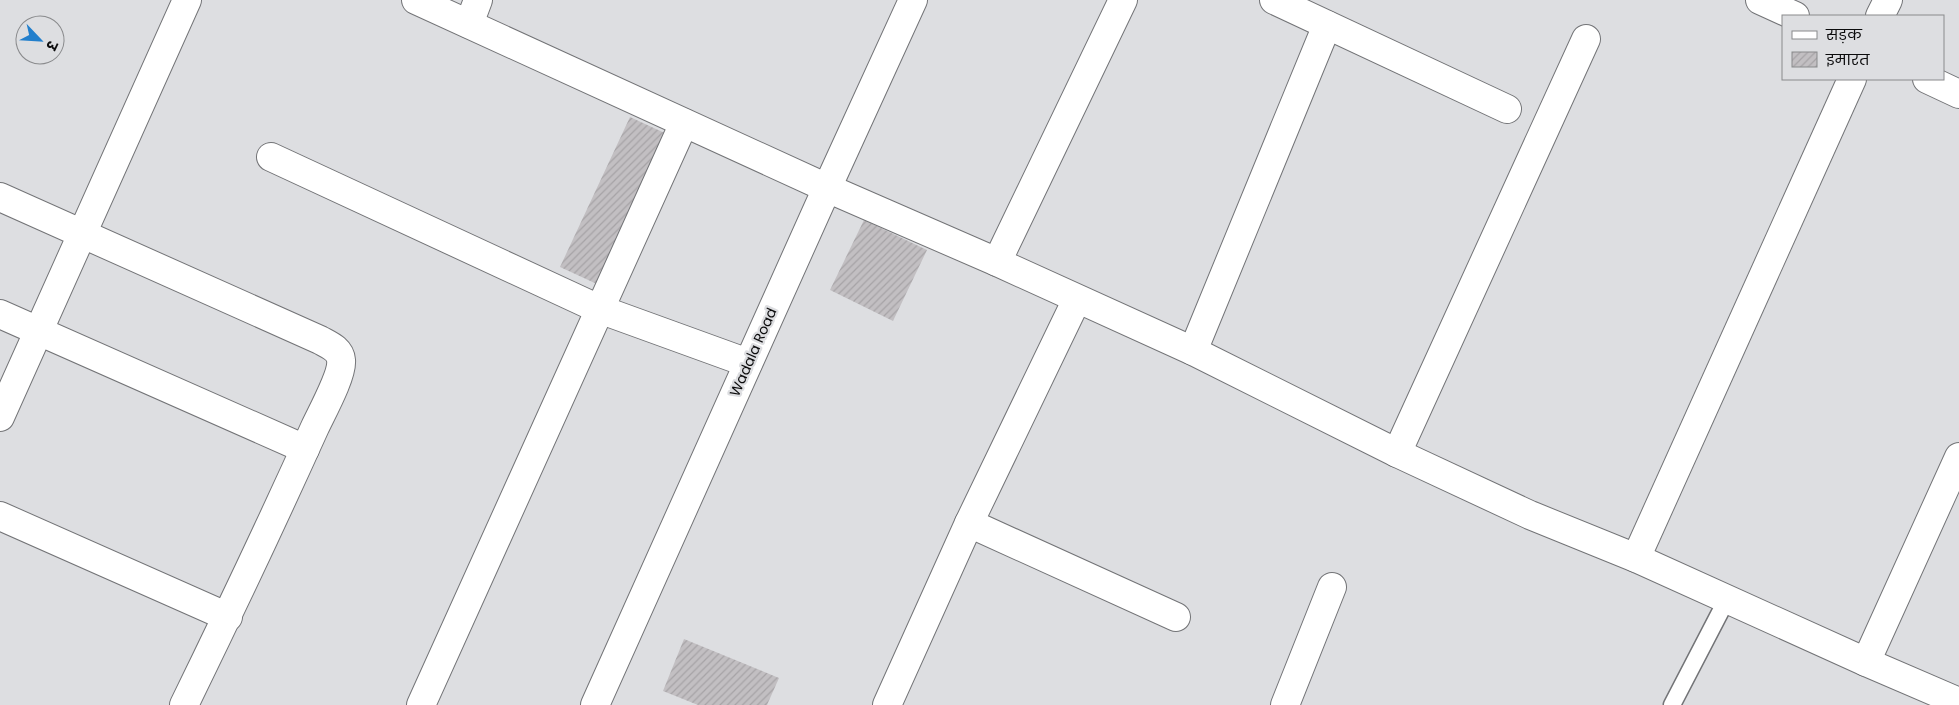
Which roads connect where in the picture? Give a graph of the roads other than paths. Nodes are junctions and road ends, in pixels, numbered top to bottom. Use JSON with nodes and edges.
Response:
{"nodes":[{"id":1,"x":187,"y":0,"type":"edge"},
{"id":2,"x":416,"y":0,"type":"edge"},
{"id":3,"x":913,"y":0,"type":"edge"},
{"id":4,"x":1123,"y":0,"type":"edge"},
{"id":5,"x":1274,"y":0,"type":"edge"},
{"id":6,"x":1760,"y":0,"type":"edge"},
{"id":7,"x":1888,"y":0,"type":"edge"},
{"id":8,"x":474,"y":12,"type":"edge"},
{"id":9,"x":1793,"y":15,"type":"edge"},
{"id":10,"x":1880,"y":15,"type":"edge"},
{"id":11,"x":1327,"y":25,"type":"junction"},
{"id":12,"x":1586,"y":39,"type":"dead end"},
{"id":13,"x":1852,"y":80,"type":"edge"},
{"id":14,"x":1929,"y":80,"type":"edge"},
{"id":15,"x":1959,"y":94,"type":"edge"},
{"id":16,"x":1507,"y":109,"type":"dead end"},
{"id":17,"x":684,"y":123,"type":"junction"},
{"id":18,"x":271,"y":157,"type":"dead end"},
{"id":19,"x":827,"y":188,"type":"junction"},
{"id":20,"x":0,"y":197,"type":"edge"},
{"id":21,"x":82,"y":235,"type":"junction"},
{"id":22,"x":997,"y":262,"type":"junction"},
{"id":23,"x":1076,"y":299,"type":"junction"},
{"id":24,"x":599,"y":309,"type":"junction"},
{"id":25,"x":0,"y":314,"type":"edge"},
{"id":26,"x":38,"y":331,"type":"junction"},
{"id":27,"x":1193,"y":351,"type":"junction"},
{"id":28,"x":748,"y":363,"type":"junction"},
{"id":29,"x":0,"y":417,"type":"edge"},
{"id":30,"x":305,"y":449,"type":"junction"},
{"id":31,"x":1397,"y":453,"type":"junction"},
{"id":32,"x":1959,"y":457,"type":"edge"},
{"id":33,"x":1951,"y":497,"type":"edge"},
{"id":34,"x":0,"y":516,"type":"edge"},
{"id":35,"x":969,"y":523,"type":"junction"},
{"id":36,"x":1636,"y":558,"type":"junction"},
{"id":37,"x":1332,"y":587,"type":"dead end"},
{"id":38,"x":1727,"y":599,"type":"junction"},
{"id":39,"x":228,"y":617,"type":"junction"},
{"id":40,"x":1176,"y":617,"type":"dead end"},
{"id":41,"x":1866,"y":662,"type":"junction"},
{"id":42,"x":1959,"y":702,"type":"edge"},
{"id":43,"x":184,"y":705,"type":"edge"},
{"id":44,"x":421,"y":705,"type":"edge"},
{"id":45,"x":594,"y":705,"type":"edge"},
{"id":46,"x":887,"y":705,"type":"edge"},
{"id":47,"x":1285,"y":705,"type":"edge"},
{"id":48,"x":1672,"y":705,"type":"edge"}],
"edges":[{"from":1,"to":21,"type":"street"},
{"from":2,"to":8,"type":"street"},
{"from":3,"to":19,"type":"street","name":"Wadala Road"},
{"from":4,"to":22,"type":"street"},
{"from":5,"to":11,"type":"street"},
{"from":6,"to":9,"type":"street"},
{"from":7,"to":10,"type":"street"},
{"from":8,"to":17,"type":"street"},
{"from":11,"to":16,"type":"street"},
{"from":11,"to":27,"type":"street"},
{"from":12,"to":31,"type":"street"},
{"from":13,"to":36,"type":"street"},
{"from":14,"to":15,"type":"street"},
{"from":17,"to":19,"type":"street"},
{"from":17,"to":24,"type":"street"},
{"from":18,"to":24,"type":"street"},
{"from":19,"to":22,"type":"street"},
{"from":19,"to":28,"type":"street","name":"Wadala Road"},
{"from":20,"to":21,"type":"street"},
{"from":21,"to":26,"type":"street"},
{"from":21,"to":30,"type":"street"},
{"from":22,"to":23,"type":"street"},
{"from":23,"to":27,"type":"street"},
{"from":23,"to":35,"type":"street"},
{"from":24,"to":28,"type":"street"},
{"from":24,"to":44,"type":"street"},
{"from":25,"to":26,"type":"street"},
{"from":26,"to":29,"type":"street"},
{"from":26,"to":30,"type":"street"},
{"from":27,"to":31,"type":"street"},
{"from":28,"to":45,"type":"street","name":"Wadala Road"},
{"from":30,"to":39,"type":"street"},
{"from":31,"to":36,"type":"street"},
{"from":32,"to":33,"type":"street"},
{"from":33,"to":41,"type":"street"},
{"from":34,"to":39,"type":"street"},
{"from":35,"to":40,"type":"street"},
{"from":35,"to":46,"type":"street"},
{"from":36,"to":38,"type":"street"},
{"from":37,"to":47,"type":"street"},
{"from":38,"to":41,"type":"street"},
{"from":38,"to":48,"type":"lane"},
{"from":39,"to":43,"type":"street"},
{"from":41,"to":42,"type":"street"}]}
